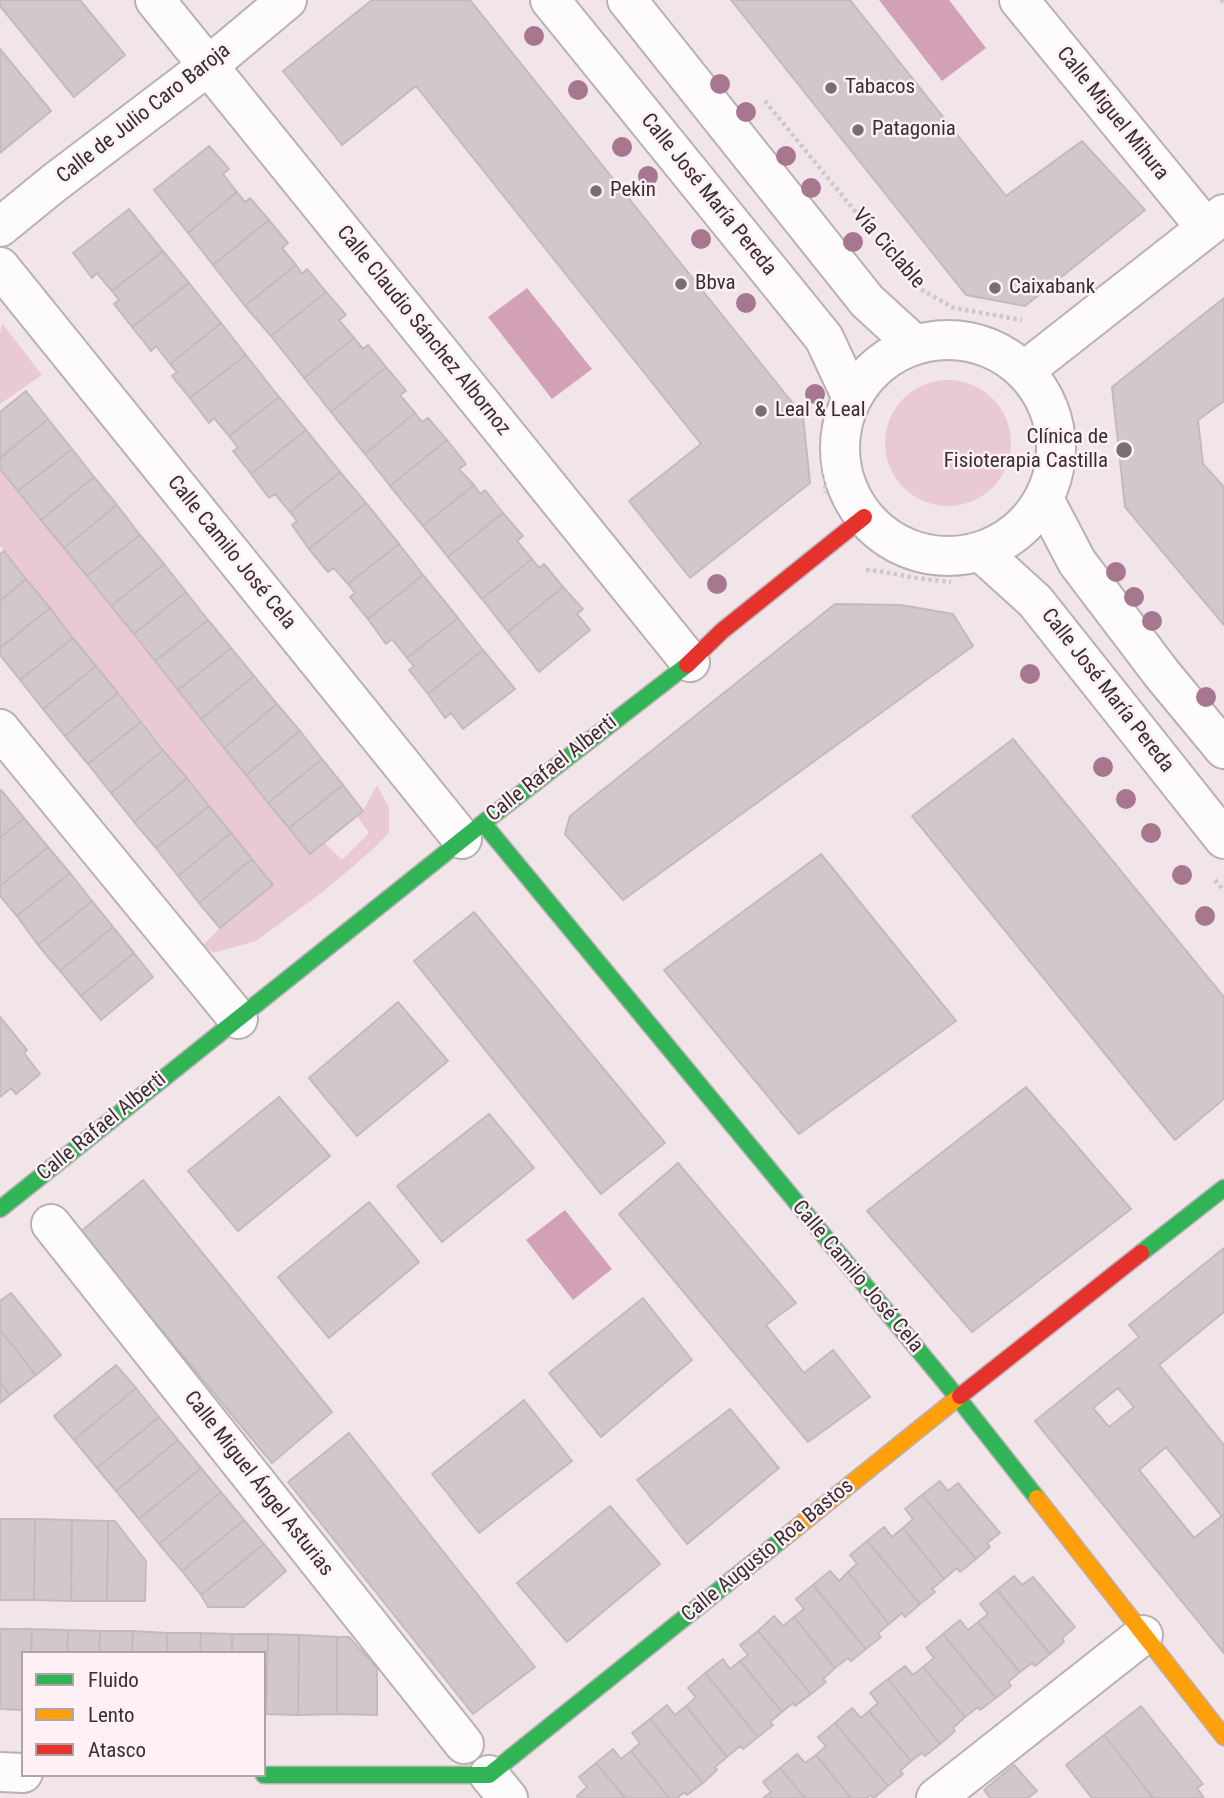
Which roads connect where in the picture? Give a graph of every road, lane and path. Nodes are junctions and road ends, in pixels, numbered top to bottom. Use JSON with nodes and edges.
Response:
{"nodes":[{"id":1,"x":155,"y":0,"type":"edge"},
{"id":2,"x":287,"y":0,"type":"edge"},
{"id":3,"x":550,"y":0,"type":"edge"},
{"id":4,"x":627,"y":0,"type":"edge"},
{"id":5,"x":1019,"y":0,"type":"edge"},
{"id":6,"x":208,"y":66,"type":"junction"},
{"id":7,"x":761,"y":96,"type":"dead end"},
{"id":8,"x":1215,"y":221,"type":"edge"},
{"id":9,"x":0,"y":227,"type":"edge"},
{"id":10,"x":0,"y":267,"type":"edge"},
{"id":11,"x":1032,"y":318,"type":"dead end"},
{"id":12,"x":915,"y":345,"type":"junction"},
{"id":13,"x":1024,"y":371,"type":"junction"},
{"id":14,"x":838,"y":409,"type":"junction"},
{"id":15,"x":1044,"y":499,"type":"junction"},
{"id":16,"x":817,"y":501,"type":"dead end"},
{"id":17,"x":864,"y":517,"type":"junction"},
{"id":18,"x":981,"y":552,"type":"junction"},
{"id":19,"x":858,"y":570,"type":"dead end"},
{"id":20,"x":954,"y":582,"type":"dead end"},
{"id":21,"x":691,"y":662,"type":"junction"},
{"id":22,"x":0,"y":729,"type":"edge"},
{"id":23,"x":1224,"y":749,"type":"edge"},
{"id":24,"x":473,"y":831,"type":"junction"},
{"id":25,"x":1216,"y":854,"type":"edge"},
{"id":26,"x":1224,"y":891,"type":"edge"},
{"id":27,"x":237,"y":1019,"type":"junction"},
{"id":28,"x":1224,"y":1188,"type":"edge"},
{"id":29,"x":0,"y":1209,"type":"edge"},
{"id":30,"x":51,"y":1224,"type":"dead end"},
{"id":31,"x":958,"y":1398,"type":"junction"},
{"id":32,"x":1143,"y":1635,"type":"junction"},
{"id":33,"x":1224,"y":1737,"type":"edge"},
{"id":34,"x":464,"y":1744,"type":"dead end"},
{"id":35,"x":0,"y":1772,"type":"edge"},
{"id":36,"x":21,"y":1773,"type":"edge"},
{"id":37,"x":266,"y":1774,"type":"edge"},
{"id":38,"x":499,"y":1786,"type":"edge"},
{"id":39,"x":936,"y":1798,"type":"edge"}],
"edges":[{"from":1,"to":6,"type":"street","name":"Calle Claudio Sánchez Albornoz"},
{"from":2,"to":6,"type":"street","name":"Calle de Julio Caro Baroja"},
{"from":3,"to":14,"type":"street","name":"Calle José María Pereda"},
{"from":4,"to":12,"type":"street"},
{"from":5,"to":8,"type":"street","name":"Calle Miguel Mihura"},
{"from":6,"to":9,"type":"street","name":"Calle de Julio Caro Baroja"},
{"from":6,"to":21,"type":"street","name":"Calle Claudio Sánchez Albornoz"},
{"from":7,"to":11,"type":"path","name":"Vía Ciclable"},
{"from":8,"to":13,"type":"street"},
{"from":10,"to":24,"type":"street","name":"Calle Camilo José Cela"},
{"from":12,"to":13,"type":"street"},
{"from":12,"to":14,"type":"street"},
{"from":13,"to":15,"type":"street"},
{"from":14,"to":16,"type":"path"},
{"from":14,"to":17,"type":"street"},
{"from":15,"to":18,"type":"street"},
{"from":15,"to":23,"type":"street"},
{"from":17,"to":18,"type":"street"},
{"from":17,"to":21,"type":"street","name":"Calle Rafael Alberti"},
{"from":18,"to":25,"type":"street","name":"Calle José María Pereda"},
{"from":19,"to":20,"type":"path"},
{"from":21,"to":24,"type":"street","name":"Calle Rafael Alberti"},
{"from":22,"to":27,"type":"street"},
{"from":24,"to":27,"type":"street","name":"Calle Rafael Alberti"},
{"from":24,"to":31,"type":"street","name":"Calle Camilo José Cela"},
{"from":25,"to":26,"type":"path"},
{"from":27,"to":29,"type":"street","name":"Calle Rafael Alberti"},
{"from":28,"to":31,"type":"street","name":"Calle Augusto Roa Bastos"},
{"from":30,"to":34,"type":"street","name":"Calle Miguel Ángel Asturias"},
{"from":31,"to":32,"type":"street","name":"Calle Camilo José Cela"},
{"from":31,"to":38,"type":"street","name":"Calle Augusto Roa Bastos"},
{"from":32,"to":33,"type":"street","name":"Calle Camilo José Cela"},
{"from":32,"to":39,"type":"street"},
{"from":35,"to":36,"type":"street"},
{"from":37,"to":38,"type":"street","name":"Calle Augusto Roa Bastos"}]}
